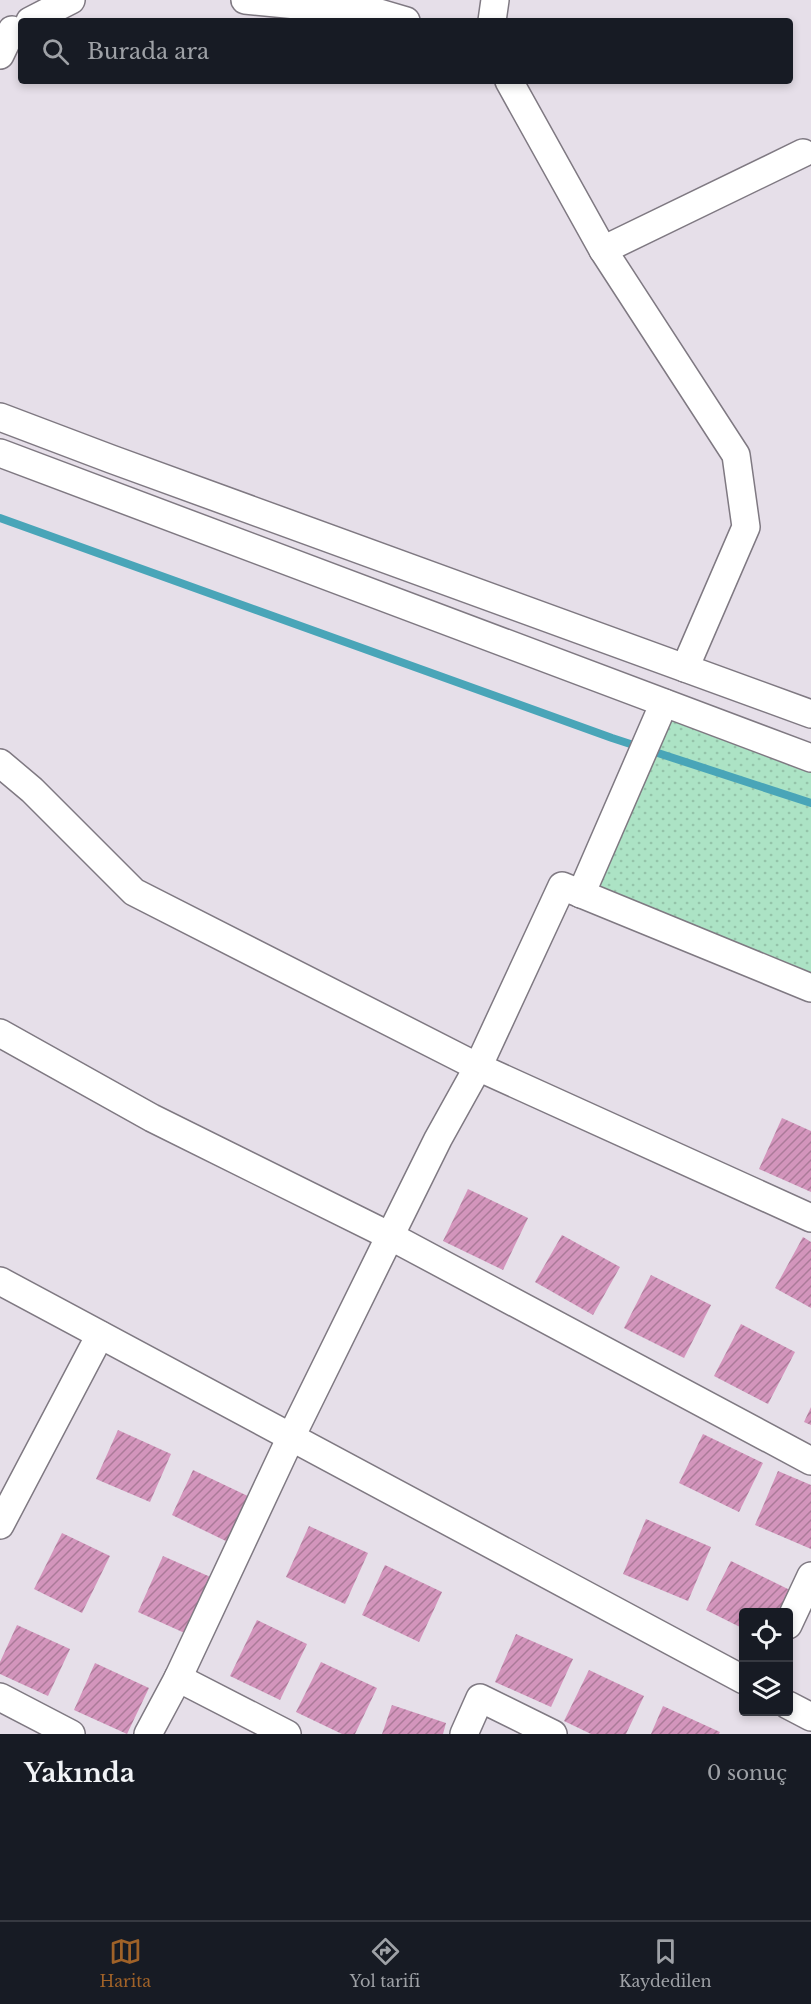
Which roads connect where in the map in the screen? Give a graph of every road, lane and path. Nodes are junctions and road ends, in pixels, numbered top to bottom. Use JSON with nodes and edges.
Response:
{"nodes":[{"id":1,"x":71,"y":0,"type":"edge"},
{"id":2,"x":245,"y":0,"type":"edge"},
{"id":3,"x":495,"y":0,"type":"edge"},
{"id":4,"x":31,"y":18,"type":"edge"},
{"id":5,"x":396,"y":18,"type":"edge"},
{"id":6,"x":492,"y":18,"type":"edge"},
{"id":7,"x":16,"y":25,"type":"edge"},
{"id":8,"x":0,"y":55,"type":"edge"},
{"id":9,"x":511,"y":84,"type":"edge"},
{"id":10,"x":808,"y":150,"type":"edge"},
{"id":11,"x":603,"y":250,"type":"junction"},
{"id":12,"x":0,"y":417,"type":"edge"},
{"id":13,"x":0,"y":453,"type":"edge"},
{"id":14,"x":685,"y":668,"type":"junction"},
{"id":15,"x":664,"y":703,"type":"junction"},
{"id":16,"x":811,"y":714,"type":"edge"},
{"id":17,"x":811,"y":758,"type":"edge"},
{"id":18,"x":0,"y":763,"type":"edge"},
{"id":19,"x":581,"y":894,"type":"junction"},
{"id":20,"x":811,"y":988,"type":"edge"},
{"id":21,"x":0,"y":1033,"type":"edge"},
{"id":22,"x":478,"y":1067,"type":"junction"},
{"id":23,"x":811,"y":1218,"type":"edge"},
{"id":24,"x":390,"y":1236,"type":"junction"},
{"id":25,"x":0,"y":1281,"type":"edge"},
{"id":26,"x":100,"y":1335,"type":"junction"},
{"id":27,"x":291,"y":1437,"type":"junction"},
{"id":28,"x":811,"y":1461,"type":"edge"},
{"id":29,"x":0,"y":1525,"type":"edge"},
{"id":30,"x":811,"y":1576,"type":"edge"},
{"id":31,"x":793,"y":1616,"type":"edge"},
{"id":32,"x":739,"y":1677,"type":"edge"},
{"id":33,"x":178,"y":1678,"type":"junction"},
{"id":34,"x":0,"y":1697,"type":"edge"},
{"id":35,"x":793,"y":1707,"type":"edge"},
{"id":36,"x":811,"y":1717,"type":"edge"},
{"id":37,"x":71,"y":1734,"type":"edge"},
{"id":38,"x":148,"y":1734,"type":"edge"},
{"id":39,"x":287,"y":1734,"type":"edge"},
{"id":40,"x":464,"y":1734,"type":"edge"},
{"id":41,"x":554,"y":1734,"type":"edge"}],
"edges":[{"from":1,"to":4,"type":"street"},
{"from":2,"to":5,"type":"street"},
{"from":3,"to":6,"type":"street"},
{"from":7,"to":8,"type":"street"},
{"from":9,"to":11,"type":"street"},
{"from":10,"to":11,"type":"street"},
{"from":11,"to":14,"type":"street"},
{"from":12,"to":14,"type":"street"},
{"from":13,"to":15,"type":"street"},
{"from":14,"to":16,"type":"street"},
{"from":15,"to":17,"type":"street"},
{"from":15,"to":19,"type":"street"},
{"from":18,"to":22,"type":"street"},
{"from":19,"to":20,"type":"street"},
{"from":19,"to":22,"type":"street"},
{"from":21,"to":24,"type":"street"},
{"from":22,"to":23,"type":"street"},
{"from":22,"to":24,"type":"street"},
{"from":24,"to":27,"type":"street"},
{"from":24,"to":28,"type":"street"},
{"from":25,"to":26,"type":"street"},
{"from":26,"to":27,"type":"street"},
{"from":26,"to":29,"type":"street"},
{"from":27,"to":32,"type":"street"},
{"from":27,"to":33,"type":"street"},
{"from":30,"to":31,"type":"street"},
{"from":33,"to":38,"type":"street"},
{"from":33,"to":39,"type":"street"},
{"from":34,"to":37,"type":"street"},
{"from":35,"to":36,"type":"street"},
{"from":40,"to":41,"type":"street"}]}
